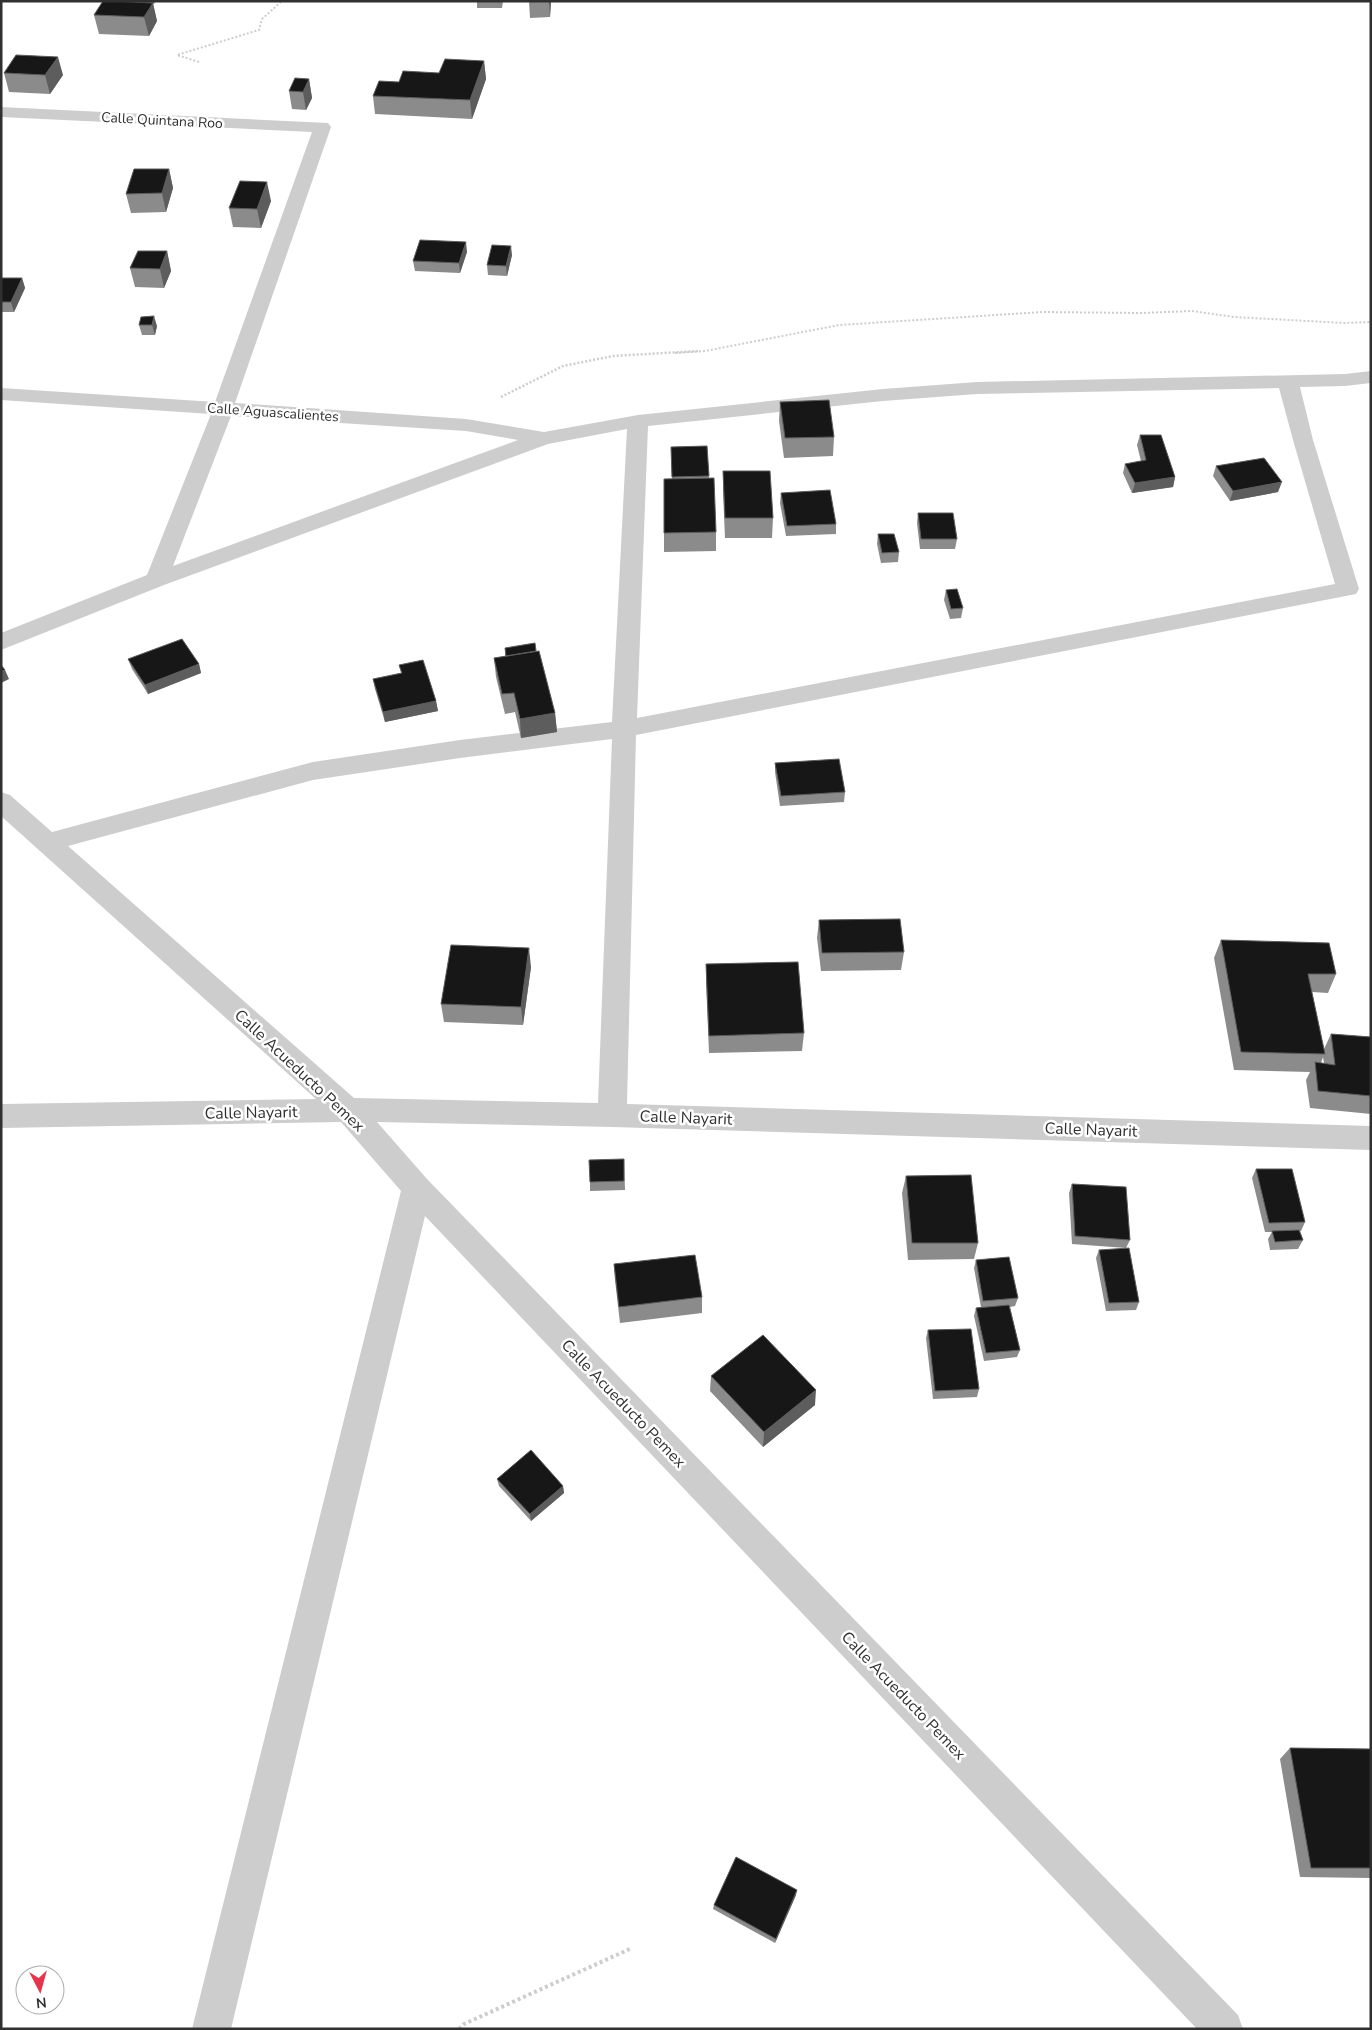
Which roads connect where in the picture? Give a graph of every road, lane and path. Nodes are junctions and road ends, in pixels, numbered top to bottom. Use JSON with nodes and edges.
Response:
{"nodes":[{"id":1,"x":282,"y":1,"type":"edge"},
{"id":2,"x":199,"y":62,"type":"dead end"},
{"id":3,"x":1,"y":112,"type":"edge"},
{"id":4,"x":1371,"y":322,"type":"edge"},
{"id":5,"x":1371,"y":377,"type":"edge"},
{"id":6,"x":1288,"y":381,"type":"junction"},
{"id":7,"x":1,"y":394,"type":"edge"},
{"id":8,"x":222,"y":409,"type":"junction"},
{"id":9,"x":638,"y":421,"type":"junction"},
{"id":10,"x":466,"y":425,"type":"junction"},
{"id":11,"x":543,"y":438,"type":"junction"},
{"id":12,"x":156,"y":580,"type":"junction"},
{"id":13,"x":1,"y":642,"type":"edge"},
{"id":14,"x":624,"y":729,"type":"junction"},
{"id":15,"x":1,"y":801,"type":"edge"},
{"id":16,"x":48,"y":842,"type":"junction"},
{"id":17,"x":348,"y":1110,"type":"junction"},
{"id":18,"x":612,"y":1115,"type":"junction"},
{"id":19,"x":1,"y":1116,"type":"edge"},
{"id":20,"x":1371,"y":1138,"type":"edge"},
{"id":21,"x":417,"y":1188,"type":"junction"},
{"id":22,"x":632,"y":1948,"type":"dead end"},
{"id":23,"x":211,"y":2029,"type":"edge"},
{"id":24,"x":459,"y":2029,"type":"edge"},
{"id":25,"x":1224,"y":2029,"type":"edge"}],
"edges":[{"from":1,"to":2,"type":"path"},
{"from":3,"to":8,"type":"street","name":"Calle Quintana Roo"},
{"from":4,"to":10,"type":"path"},
{"from":5,"to":6,"type":"street"},
{"from":6,"to":9,"type":"street"},
{"from":6,"to":14,"type":"street"},
{"from":7,"to":8,"type":"street","name":"Calle Aguascalientes"},
{"from":8,"to":10,"type":"street","name":"Calle Aguascalientes"},
{"from":8,"to":12,"type":"street"},
{"from":9,"to":11,"type":"street"},
{"from":9,"to":14,"type":"street"},
{"from":10,"to":11,"type":"street","name":"Calle Aguascalientes"},
{"from":11,"to":12,"type":"street"},
{"from":12,"to":13,"type":"street"},
{"from":14,"to":16,"type":"street"},
{"from":14,"to":18,"type":"street"},
{"from":15,"to":16,"type":"street","name":"Calle Acueducto Pemex"},
{"from":16,"to":17,"type":"street","name":"Calle Acueducto Pemex"},
{"from":17,"to":18,"type":"street","name":"Calle Nayarit"},
{"from":17,"to":19,"type":"street","name":"Calle Nayarit"},
{"from":17,"to":21,"type":"street","name":"Calle Acueducto Pemex"},
{"from":18,"to":20,"type":"street","name":"Calle Nayarit"},
{"from":21,"to":23,"type":"street"},
{"from":21,"to":25,"type":"street","name":"Calle Acueducto Pemex"},
{"from":22,"to":24,"type":"path"}]}
